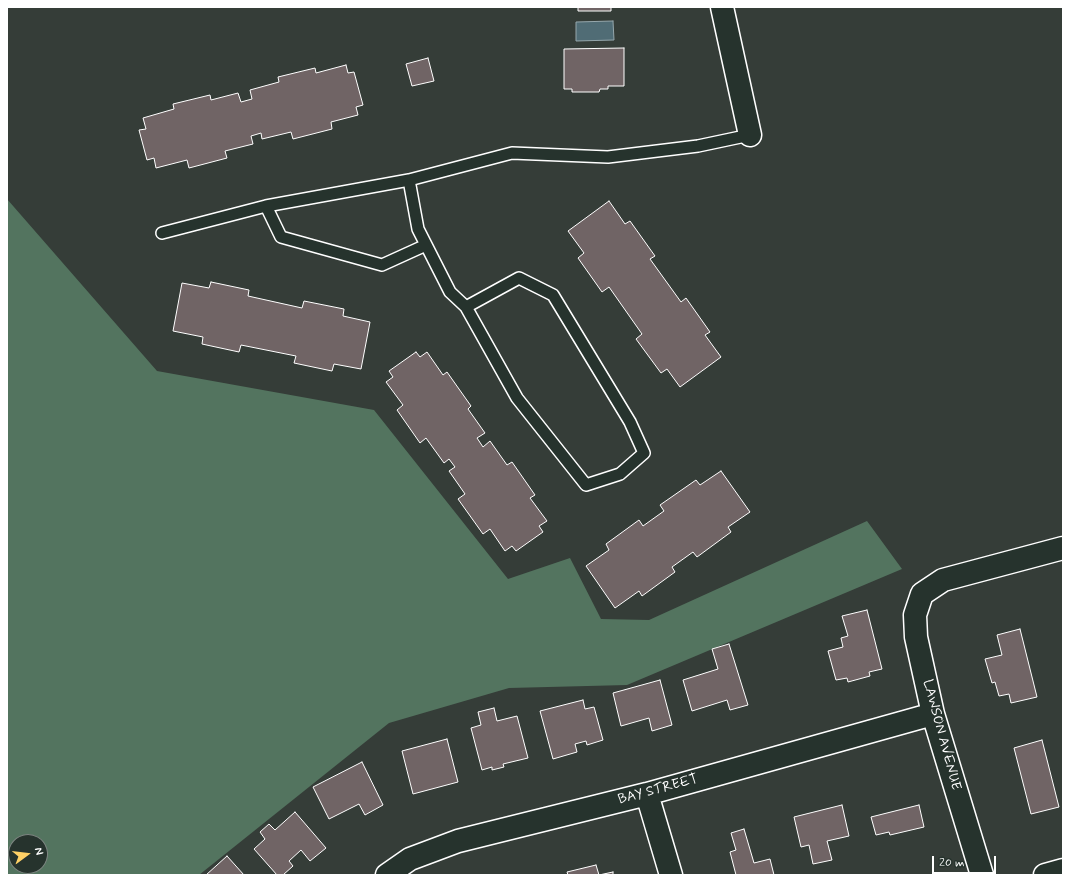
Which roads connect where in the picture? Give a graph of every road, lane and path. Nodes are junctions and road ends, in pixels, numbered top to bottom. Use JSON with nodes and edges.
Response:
{"nodes":[{"id":1,"x":722,"y":7,"type":"edge"},
{"id":2,"x":750,"y":135,"type":"joint"},
{"id":3,"x":409,"y":180,"type":"junction"},
{"id":4,"x":266,"y":206,"type":"junction"},
{"id":5,"x":162,"y":233,"type":"dead end"},
{"id":6,"x":426,"y":244,"type":"junction"},
{"id":7,"x":466,"y":307,"type":"junction"},
{"id":8,"x":1063,"y":548,"type":"edge"},
{"id":9,"x":933,"y":714,"type":"junction"},
{"id":10,"x":647,"y":794,"type":"junction"},
{"id":11,"x":1063,"y":870,"type":"edge"},
{"id":12,"x":387,"y":875,"type":"edge"},
{"id":13,"x":671,"y":875,"type":"edge"},
{"id":14,"x":982,"y":875,"type":"edge"},
{"id":15,"x":1045,"y":875,"type":"edge"}],
"edges":[{"from":1,"to":2,"type":"street"},
{"from":2,"to":3,"type":"lane"},
{"from":3,"to":4,"type":"lane"},
{"from":3,"to":6,"type":"lane"},
{"from":4,"to":5,"type":"lane"},
{"from":4,"to":6,"type":"lane"},
{"from":6,"to":7,"type":"lane"},
{"from":7,"to":7,"type":"lane"},
{"from":8,"to":9,"type":"street","name":"LAWSON AVENUE"},
{"from":9,"to":10,"type":"street","name":"BAY STREET"},
{"from":9,"to":14,"type":"street","name":"LAWSON AVENUE"},
{"from":10,"to":12,"type":"street","name":"BAY STREET"},
{"from":10,"to":13,"type":"street"},
{"from":11,"to":15,"type":"street"}]}
